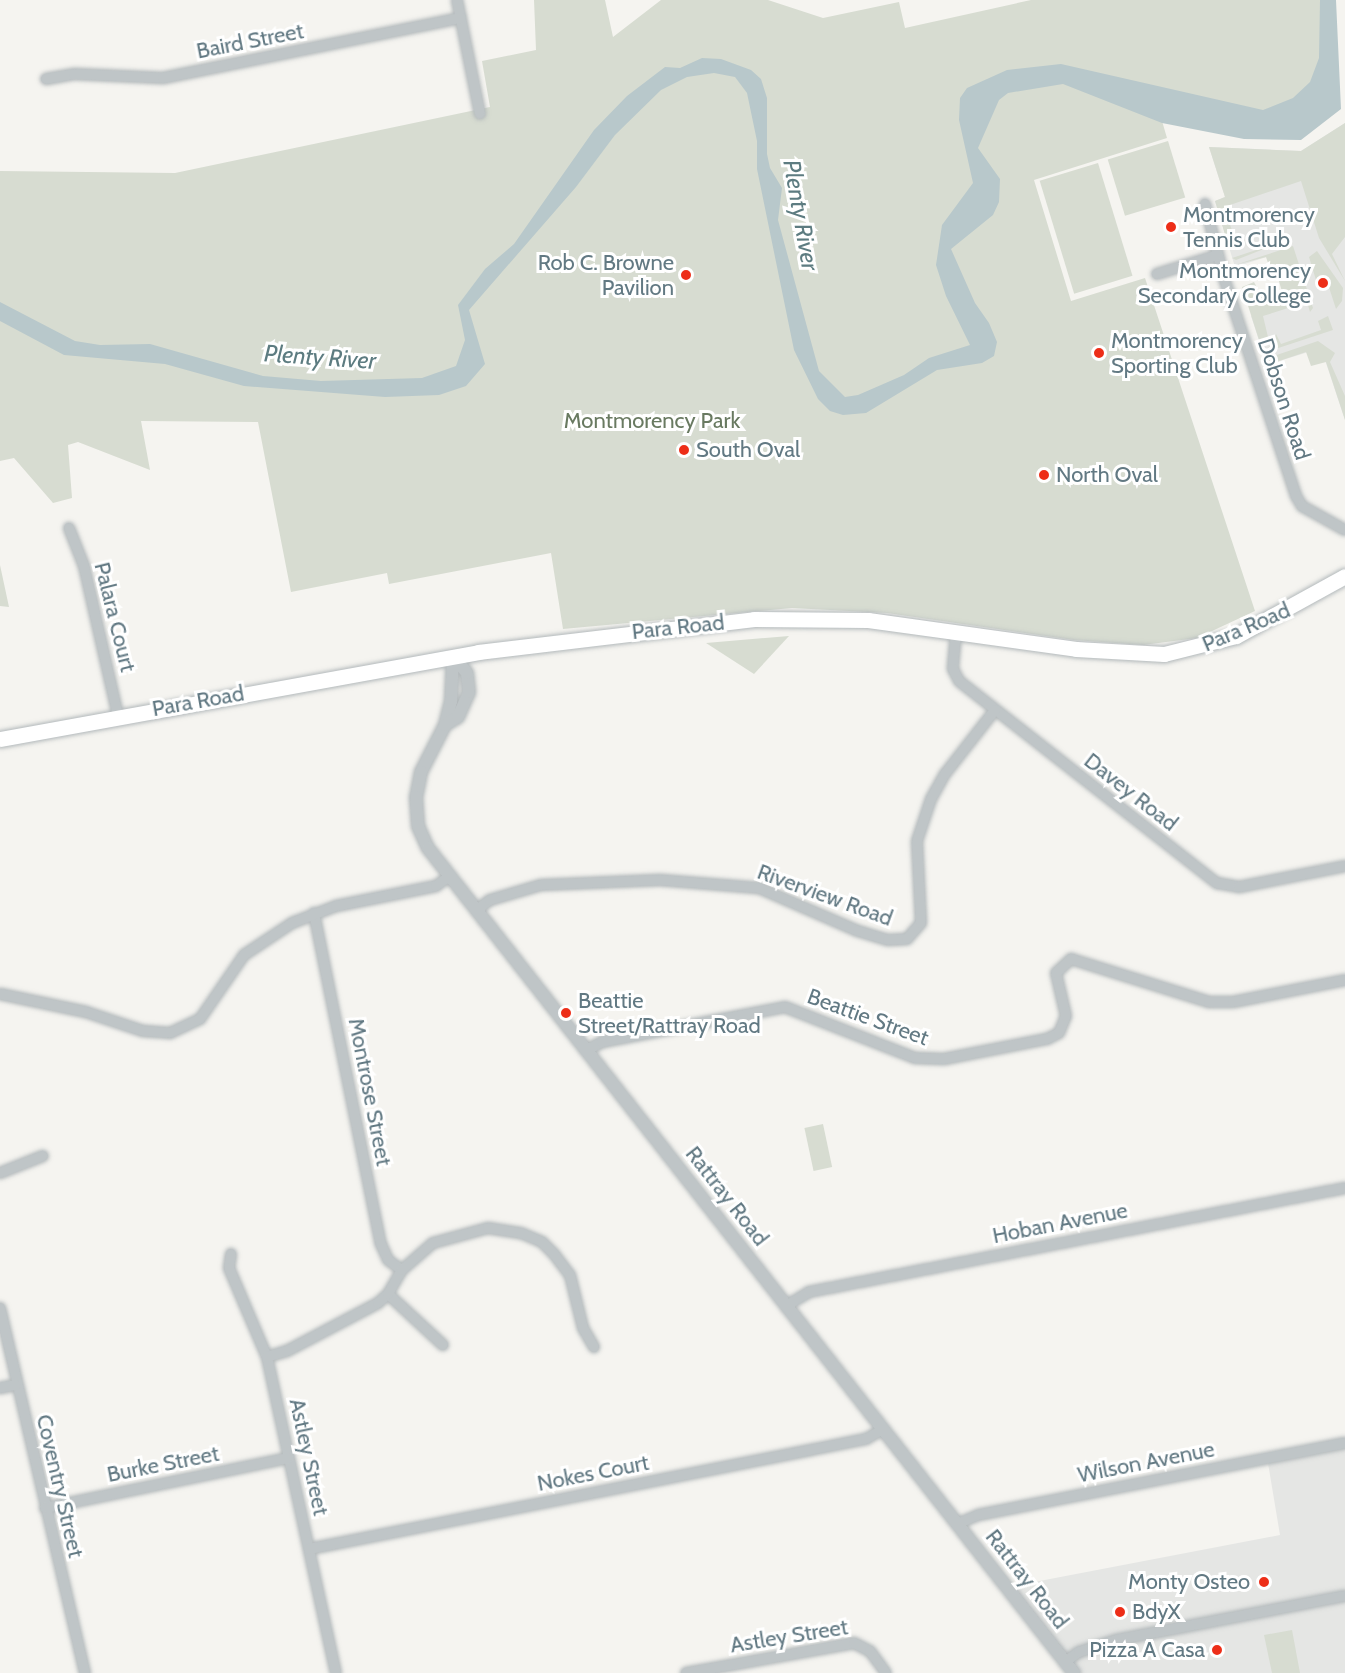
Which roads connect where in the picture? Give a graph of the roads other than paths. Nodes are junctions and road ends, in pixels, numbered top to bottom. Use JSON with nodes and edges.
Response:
{"nodes":[{"id":1,"x":457,"y":0,"type":"edge"},
{"id":2,"x":460,"y":18,"type":"junction"},
{"id":3,"x":46,"y":79,"type":"dead end"},
{"id":4,"x":480,"y":114,"type":"dead end"},
{"id":5,"x":1205,"y":204,"type":"dead end"},
{"id":6,"x":1218,"y":255,"type":"junction"},
{"id":7,"x":1157,"y":274,"type":"dead end"},
{"id":8,"x":69,"y":528,"type":"dead end"},
{"id":9,"x":1345,"y":530,"type":"edge"},
{"id":10,"x":1345,"y":576,"type":"edge"},
{"id":11,"x":957,"y":632,"type":"junction"},
{"id":12,"x":453,"y":656,"type":"junction"},
{"id":13,"x":995,"y":710,"type":"junction"},
{"id":14,"x":118,"y":716,"type":"junction"},
{"id":15,"x":445,"y":725,"type":"junction"},
{"id":16,"x":0,"y":739,"type":"edge"},
{"id":17,"x":1345,"y":866,"type":"edge"},
{"id":18,"x":450,"y":876,"type":"junction"},
{"id":19,"x":477,"y":910,"type":"junction"},
{"id":20,"x":314,"y":912,"type":"junction"},
{"id":21,"x":1345,"y":980,"type":"edge"},
{"id":22,"x":0,"y":994,"type":"edge"},
{"id":23,"x":587,"y":1050,"type":"junction"},
{"id":24,"x":43,"y":1156,"type":"dead end"},
{"id":25,"x":0,"y":1173,"type":"edge"},
{"id":26,"x":1345,"y":1188,"type":"edge"},
{"id":27,"x":231,"y":1254,"type":"dead end"},
{"id":28,"x":402,"y":1270,"type":"junction"},
{"id":29,"x":388,"y":1294,"type":"junction"},
{"id":30,"x":786,"y":1306,"type":"junction"},
{"id":31,"x":0,"y":1308,"type":"edge"},
{"id":32,"x":443,"y":1345,"type":"dead end"},
{"id":33,"x":594,"y":1347,"type":"dead end"},
{"id":34,"x":267,"y":1357,"type":"junction"},
{"id":35,"x":16,"y":1385,"type":"junction"},
{"id":36,"x":0,"y":1388,"type":"edge"},
{"id":37,"x":882,"y":1429,"type":"junction"},
{"id":38,"x":1345,"y":1443,"type":"edge"},
{"id":39,"x":289,"y":1458,"type":"junction"},
{"id":40,"x":45,"y":1508,"type":"junction"},
{"id":41,"x":957,"y":1524,"type":"junction"},
{"id":42,"x":309,"y":1549,"type":"junction"},
{"id":43,"x":1345,"y":1596,"type":"edge"},
{"id":44,"x":1065,"y":1662,"type":"junction"},
{"id":45,"x":85,"y":1673,"type":"edge"},
{"id":46,"x":336,"y":1673,"type":"edge"},
{"id":47,"x":686,"y":1673,"type":"edge"},
{"id":48,"x":886,"y":1673,"type":"edge"},
{"id":49,"x":1074,"y":1673,"type":"edge"}],
"edges":[{"from":1,"to":2,"type":"street"},
{"from":2,"to":3,"type":"street","name":"Baird Street"},
{"from":2,"to":4,"type":"street"},
{"from":5,"to":6,"type":"street","name":"Dobson Road"},
{"from":6,"to":7,"type":"street"},
{"from":6,"to":9,"type":"street","name":"Dobson Road"},
{"from":8,"to":14,"type":"street","name":"Palara Court"},
{"from":10,"to":11,"type":"main road","name":"Para Road"},
{"from":11,"to":12,"type":"main road","name":"Para Road"},
{"from":11,"to":13,"type":"street","name":"Davey Road"},
{"from":12,"to":14,"type":"main road","name":"Para Road"},
{"from":12,"to":15,"type":"street","name":"Rattray Road"},
{"from":12,"to":15,"type":"street","name":"Rattray Road"},
{"from":13,"to":17,"type":"street","name":"Davey Road"},
{"from":13,"to":19,"type":"street","name":"Riverview Road"},
{"from":14,"to":16,"type":"main road","name":"Para Road"},
{"from":15,"to":18,"type":"street","name":"Rattray Road"},
{"from":18,"to":19,"type":"street","name":"Rattray Road"},
{"from":18,"to":20,"type":"street"},
{"from":19,"to":23,"type":"street","name":"Rattray Road"},
{"from":20,"to":22,"type":"street"},
{"from":20,"to":28,"type":"street","name":"Montrose Street"},
{"from":21,"to":23,"type":"street","name":"Beattie Street"},
{"from":23,"to":30,"type":"street","name":"Rattray Road"},
{"from":24,"to":25,"type":"street"},
{"from":26,"to":30,"type":"street","name":"Hoban Avenue"},
{"from":27,"to":34,"type":"street","name":"Astley Street"},
{"from":28,"to":29,"type":"street"},
{"from":28,"to":33,"type":"street"},
{"from":29,"to":32,"type":"street"},
{"from":29,"to":34,"type":"street"},
{"from":30,"to":37,"type":"street","name":"Rattray Road"},
{"from":31,"to":35,"type":"street","name":"Coventry Street"},
{"from":34,"to":39,"type":"street","name":"Astley Street"},
{"from":35,"to":36,"type":"street"},
{"from":35,"to":40,"type":"street","name":"Coventry Street"},
{"from":37,"to":41,"type":"street","name":"Rattray Road"},
{"from":37,"to":42,"type":"street","name":"Nokes Court"},
{"from":38,"to":41,"type":"street","name":"Wilson Avenue"},
{"from":39,"to":40,"type":"street","name":"Burke Street"},
{"from":39,"to":42,"type":"street","name":"Astley Street"},
{"from":40,"to":45,"type":"street","name":"Coventry Street"},
{"from":41,"to":44,"type":"street","name":"Rattray Road"},
{"from":42,"to":46,"type":"street","name":"Astley Street"},
{"from":43,"to":44,"type":"street"},
{"from":44,"to":49,"type":"street","name":"Rattray Road"},
{"from":47,"to":48,"type":"street","name":"Astley Street"}]}
